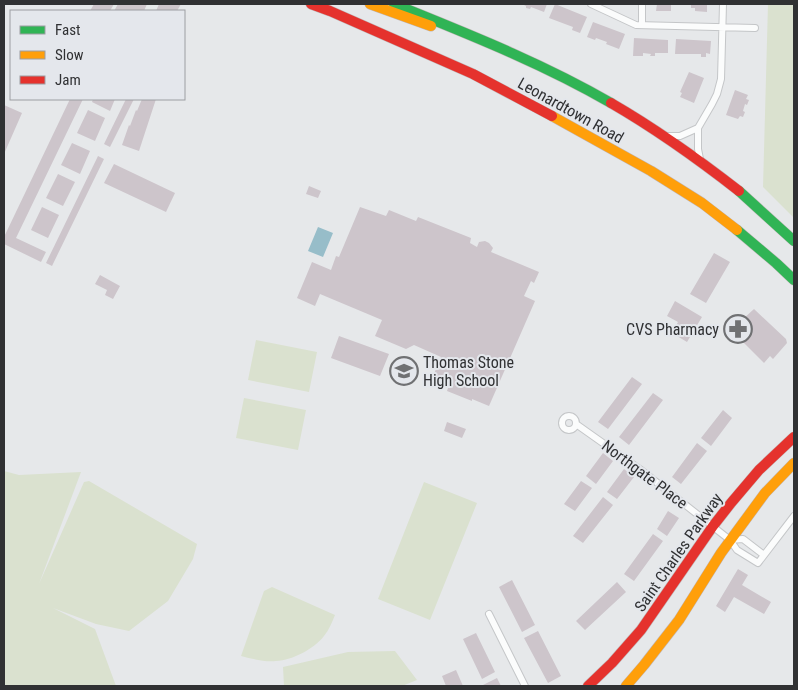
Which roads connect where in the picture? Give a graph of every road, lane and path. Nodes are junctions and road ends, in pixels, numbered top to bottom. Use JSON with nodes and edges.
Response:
{"nodes":[{"id":1,"x":311,"y":4,"type":"edge"},
{"id":2,"x":339,"y":4,"type":"edge"},
{"id":3,"x":370,"y":4,"type":"edge"},
{"id":4,"x":394,"y":4,"type":"edge"},
{"id":5,"x":591,"y":4,"type":"edge"},
{"id":6,"x":642,"y":4,"type":"edge"},
{"id":7,"x":723,"y":4,"type":"edge"},
{"id":8,"x":330,"y":11,"type":"junction"},
{"id":9,"x":445,"y":25,"type":"junction"},
{"id":10,"x":642,"y":25,"type":"junction"},
{"id":11,"x":722,"y":27,"type":"junction"},
{"id":12,"x":755,"y":28,"type":"dead end"},
{"id":13,"x":698,"y":128,"type":"junction"},
{"id":14,"x":664,"y":136,"type":"junction"},
{"id":15,"x":700,"y":161,"type":"junction"},
{"id":16,"x":794,"y":242,"type":"edge"},
{"id":17,"x":794,"y":280,"type":"edge"},
{"id":18,"x":576,"y":424,"type":"dead end"},
{"id":19,"x":794,"y":437,"type":"edge"},
{"id":20,"x":794,"y":463,"type":"edge"},
{"id":21,"x":794,"y":516,"type":"edge"},
{"id":22,"x":713,"y":526,"type":"junction"},
{"id":23,"x":730,"y":540,"type":"junction"},
{"id":24,"x":764,"y":555,"type":"junction"},
{"id":25,"x":489,"y":614,"type":"dead end"},
{"id":26,"x":525,"y":686,"type":"edge"},
{"id":27,"x":588,"y":686,"type":"edge"},
{"id":28,"x":626,"y":686,"type":"edge"}],
"edges":[{"from":1,"to":8,"type":"main road","name":"Leonardtown Road"},
{"from":2,"to":8,"type":"main road"},
{"from":3,"to":9,"type":"main road"},
{"from":4,"to":9,"type":"main road","name":"Leonardtown Road"},
{"from":5,"to":10,"type":"street"},
{"from":6,"to":10,"type":"street"},
{"from":7,"to":11,"type":"street"},
{"from":8,"to":17,"type":"main road","name":"Leonardtown Road"},
{"from":9,"to":14,"type":"main road","name":"Leonardtown Road"},
{"from":10,"to":11,"type":"street"},
{"from":11,"to":12,"type":"street"},
{"from":11,"to":13,"type":"street"},
{"from":13,"to":14,"type":"street"},
{"from":13,"to":15,"type":"street"},
{"from":14,"to":15,"type":"main road","name":"Leonardtown Road"},
{"from":15,"to":16,"type":"main road","name":"Leonardtown Road"},
{"from":18,"to":22,"type":"street","name":"Northgate Place"},
{"from":19,"to":22,"type":"main road","name":"Saint Charles Parkway"},
{"from":20,"to":23,"type":"main road"},
{"from":21,"to":24,"type":"street"},
{"from":22,"to":23,"type":"street","name":"Northgate Place"},
{"from":22,"to":27,"type":"main road","name":"Saint Charles Parkway"},
{"from":23,"to":24,"type":"street"},
{"from":23,"to":24,"type":"street","name":"Northgate Place"},
{"from":23,"to":28,"type":"main road"},
{"from":25,"to":26,"type":"street"}]}
